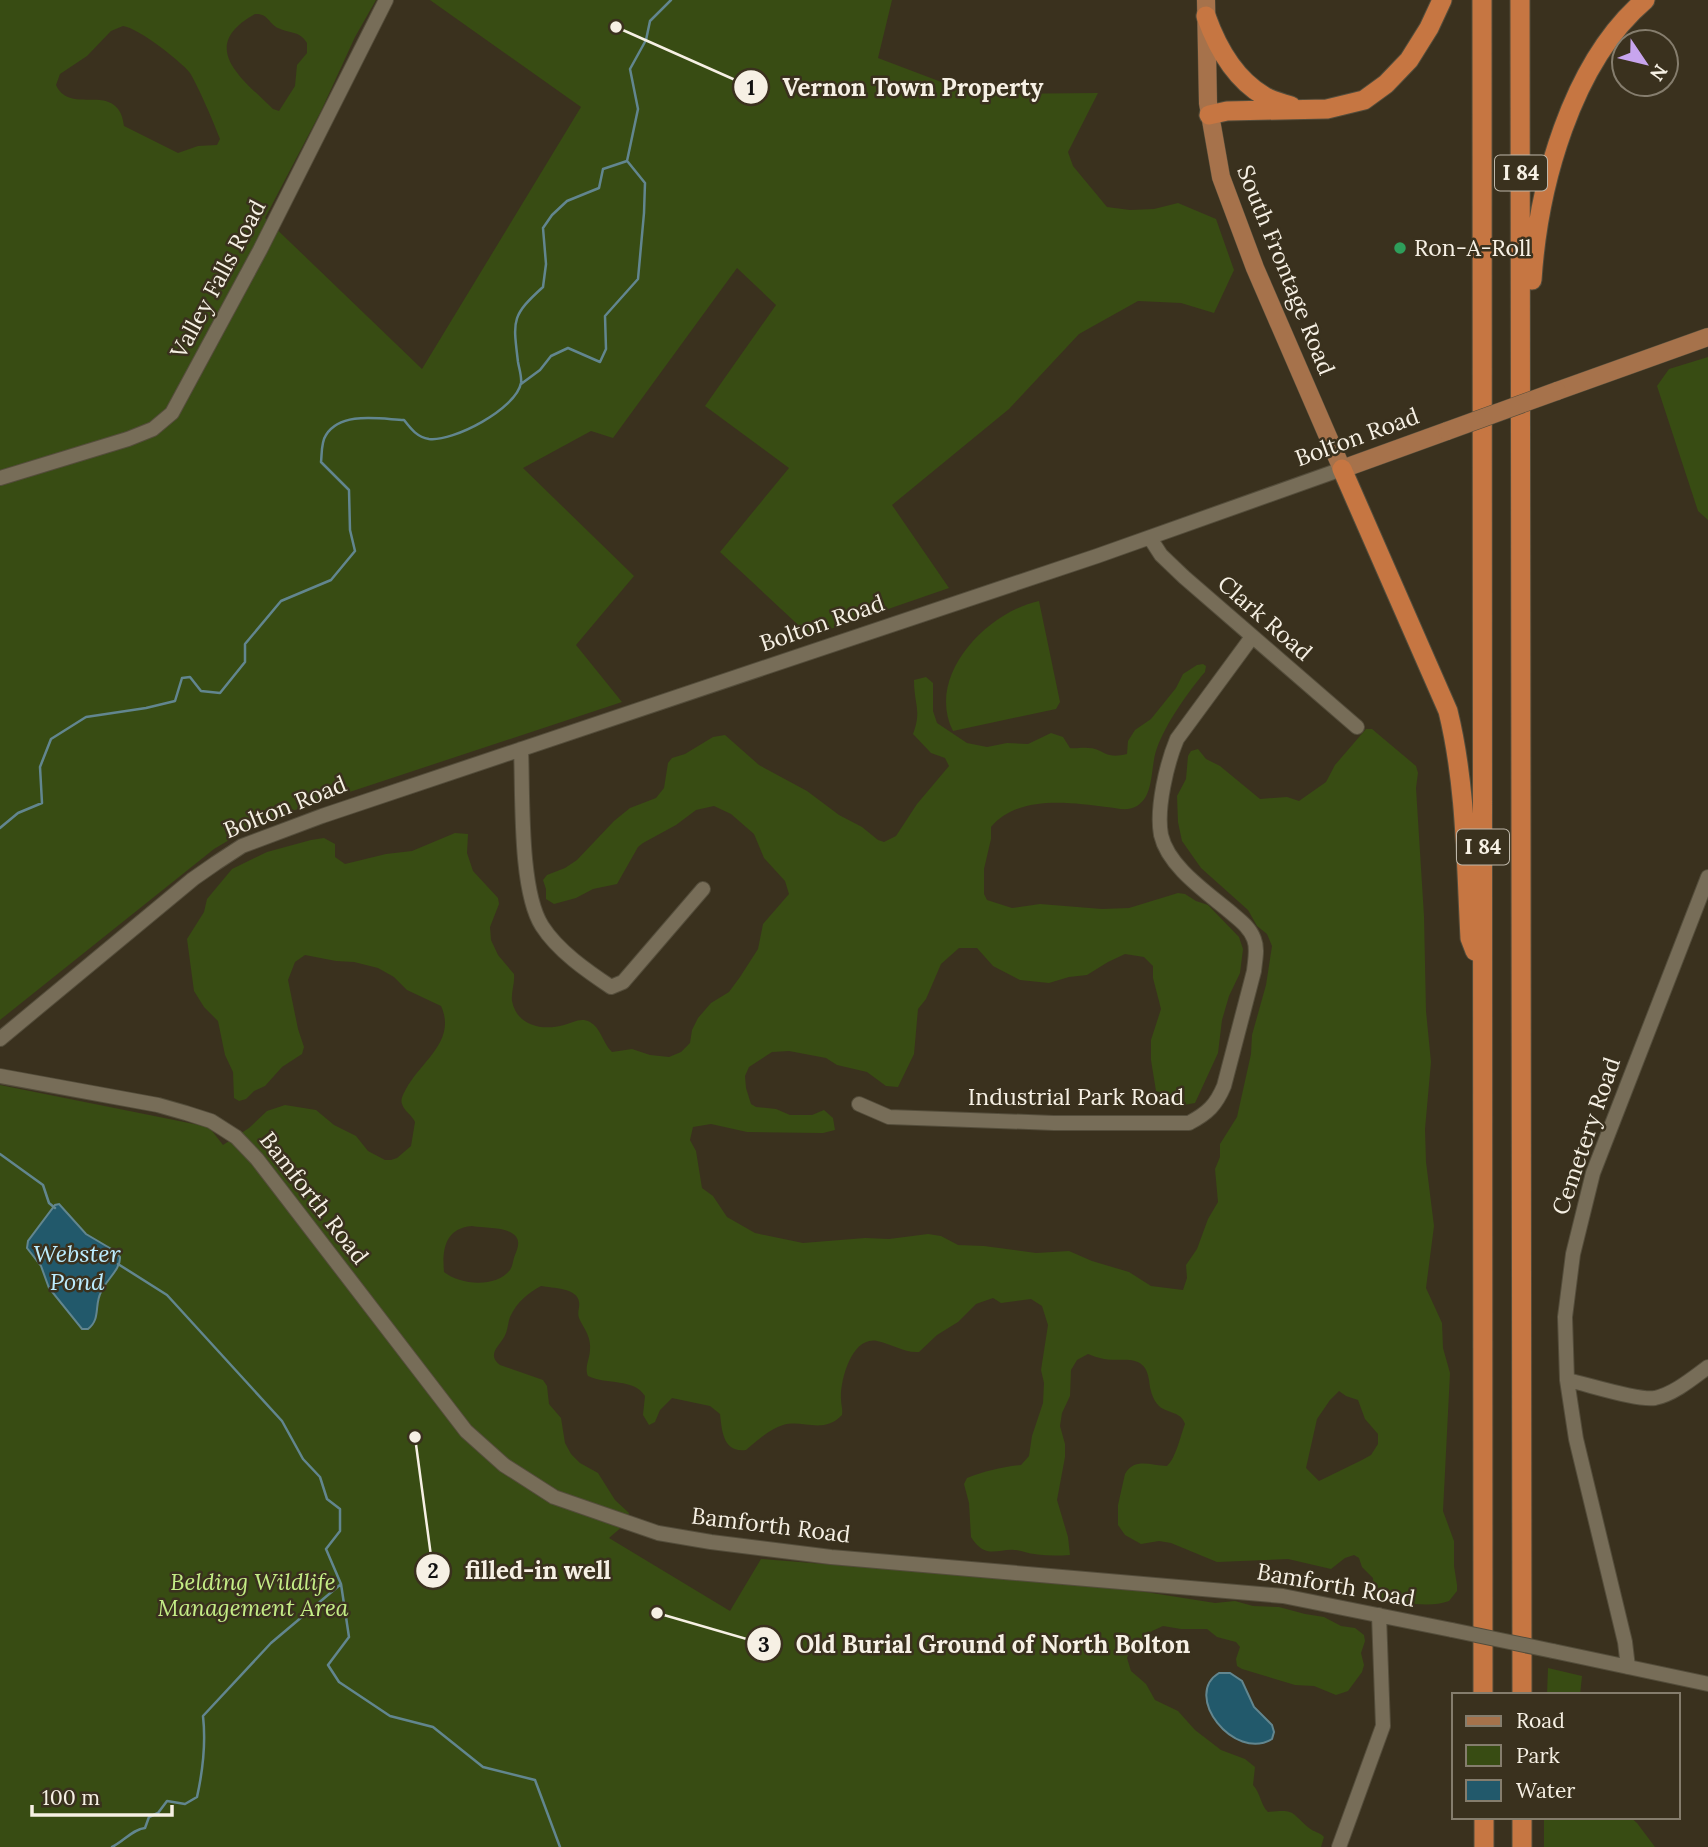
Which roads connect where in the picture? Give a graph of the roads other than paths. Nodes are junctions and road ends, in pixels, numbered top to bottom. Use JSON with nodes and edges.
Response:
{"nodes":[{"id":1,"x":386,"y":0,"type":"edge"},
{"id":2,"x":1442,"y":0,"type":"edge"},
{"id":3,"x":1482,"y":0,"type":"edge"},
{"id":4,"x":1520,"y":0,"type":"edge"},
{"id":5,"x":1645,"y":0,"type":"edge"},
{"id":6,"x":1206,"y":8,"type":"edge"},
{"id":7,"x":1294,"y":108,"type":"junction"},
{"id":8,"x":1209,"y":115,"type":"junction"},
{"id":9,"x":1708,"y":337,"type":"edge"},
{"id":10,"x":1521,"y":346,"type":"junction"},
{"id":11,"x":1342,"y":469,"type":"junction"},
{"id":12,"x":0,"y":478,"type":"edge"},
{"id":13,"x":1150,"y":538,"type":"junction"},
{"id":14,"x":1252,"y":637,"type":"junction"},
{"id":15,"x":1357,"y":727,"type":"dead end"},
{"id":16,"x":522,"y":749,"type":"junction"},
{"id":17,"x":1708,"y":877,"type":"edge"},
{"id":18,"x":703,"y":889,"type":"dead end"},
{"id":19,"x":1483,"y":970,"type":"junction"},
{"id":20,"x":0,"y":1039,"type":"edge"},
{"id":21,"x":0,"y":1076,"type":"edge"},
{"id":22,"x":859,"y":1104,"type":"dead end"},
{"id":23,"x":1708,"y":1367,"type":"edge"},
{"id":24,"x":1567,"y":1380,"type":"junction"},
{"id":25,"x":1379,"y":1615,"type":"junction"},
{"id":26,"x":1628,"y":1667,"type":"junction"},
{"id":27,"x":1708,"y":1684,"type":"edge"},
{"id":28,"x":1483,"y":1693,"type":"edge"},
{"id":29,"x":1522,"y":1693,"type":"edge"},
{"id":30,"x":1484,"y":1819,"type":"edge"},
{"id":31,"x":1522,"y":1819,"type":"edge"},
{"id":32,"x":1339,"y":1847,"type":"edge"},
{"id":33,"x":1484,"y":1847,"type":"edge"},
{"id":34,"x":1522,"y":1847,"type":"edge"}],
"edges":[{"from":1,"to":12,"type":"street","name":"Valley Falls Road"},
{"from":2,"to":7,"type":"highway"},
{"from":3,"to":19,"type":"highway","number":"I 84"},
{"from":4,"to":10,"type":"highway","number":"I 84"},
{"from":5,"to":10,"type":"highway"},
{"from":6,"to":7,"type":"highway"},
{"from":6,"to":8,"type":"main road","name":"South Frontage Road"},
{"from":7,"to":8,"type":"highway"},
{"from":8,"to":11,"type":"main road","name":"South Frontage Road"},
{"from":9,"to":11,"type":"main road","name":"Bolton Road","bridge":true},
{"from":10,"to":29,"type":"highway","number":"I 84"},
{"from":11,"to":13,"type":"street","name":"Bolton Road"},
{"from":11,"to":19,"type":"highway"},
{"from":13,"to":14,"type":"street","name":"Clark Road"},
{"from":13,"to":16,"type":"street","name":"Bolton Road"},
{"from":14,"to":15,"type":"street","name":"Clark Road"},
{"from":14,"to":22,"type":"street","name":"Industrial Park Road"},
{"from":16,"to":18,"type":"street"},
{"from":16,"to":20,"type":"street","name":"Bolton Road"},
{"from":17,"to":24,"type":"street","name":"Cemetery Road"},
{"from":19,"to":28,"type":"highway","number":"I 84"},
{"from":21,"to":25,"type":"street","name":"Bamforth Road"},
{"from":23,"to":24,"type":"street"},
{"from":24,"to":26,"type":"street","name":"Cemetery Road"},
{"from":25,"to":26,"type":"street","name":"Bamforth Road","bridge":true},
{"from":25,"to":32,"type":"street"},
{"from":26,"to":27,"type":"street","name":"Bamforth Road"},
{"from":30,"to":33,"type":"highway"},
{"from":31,"to":34,"type":"highway"}]}
